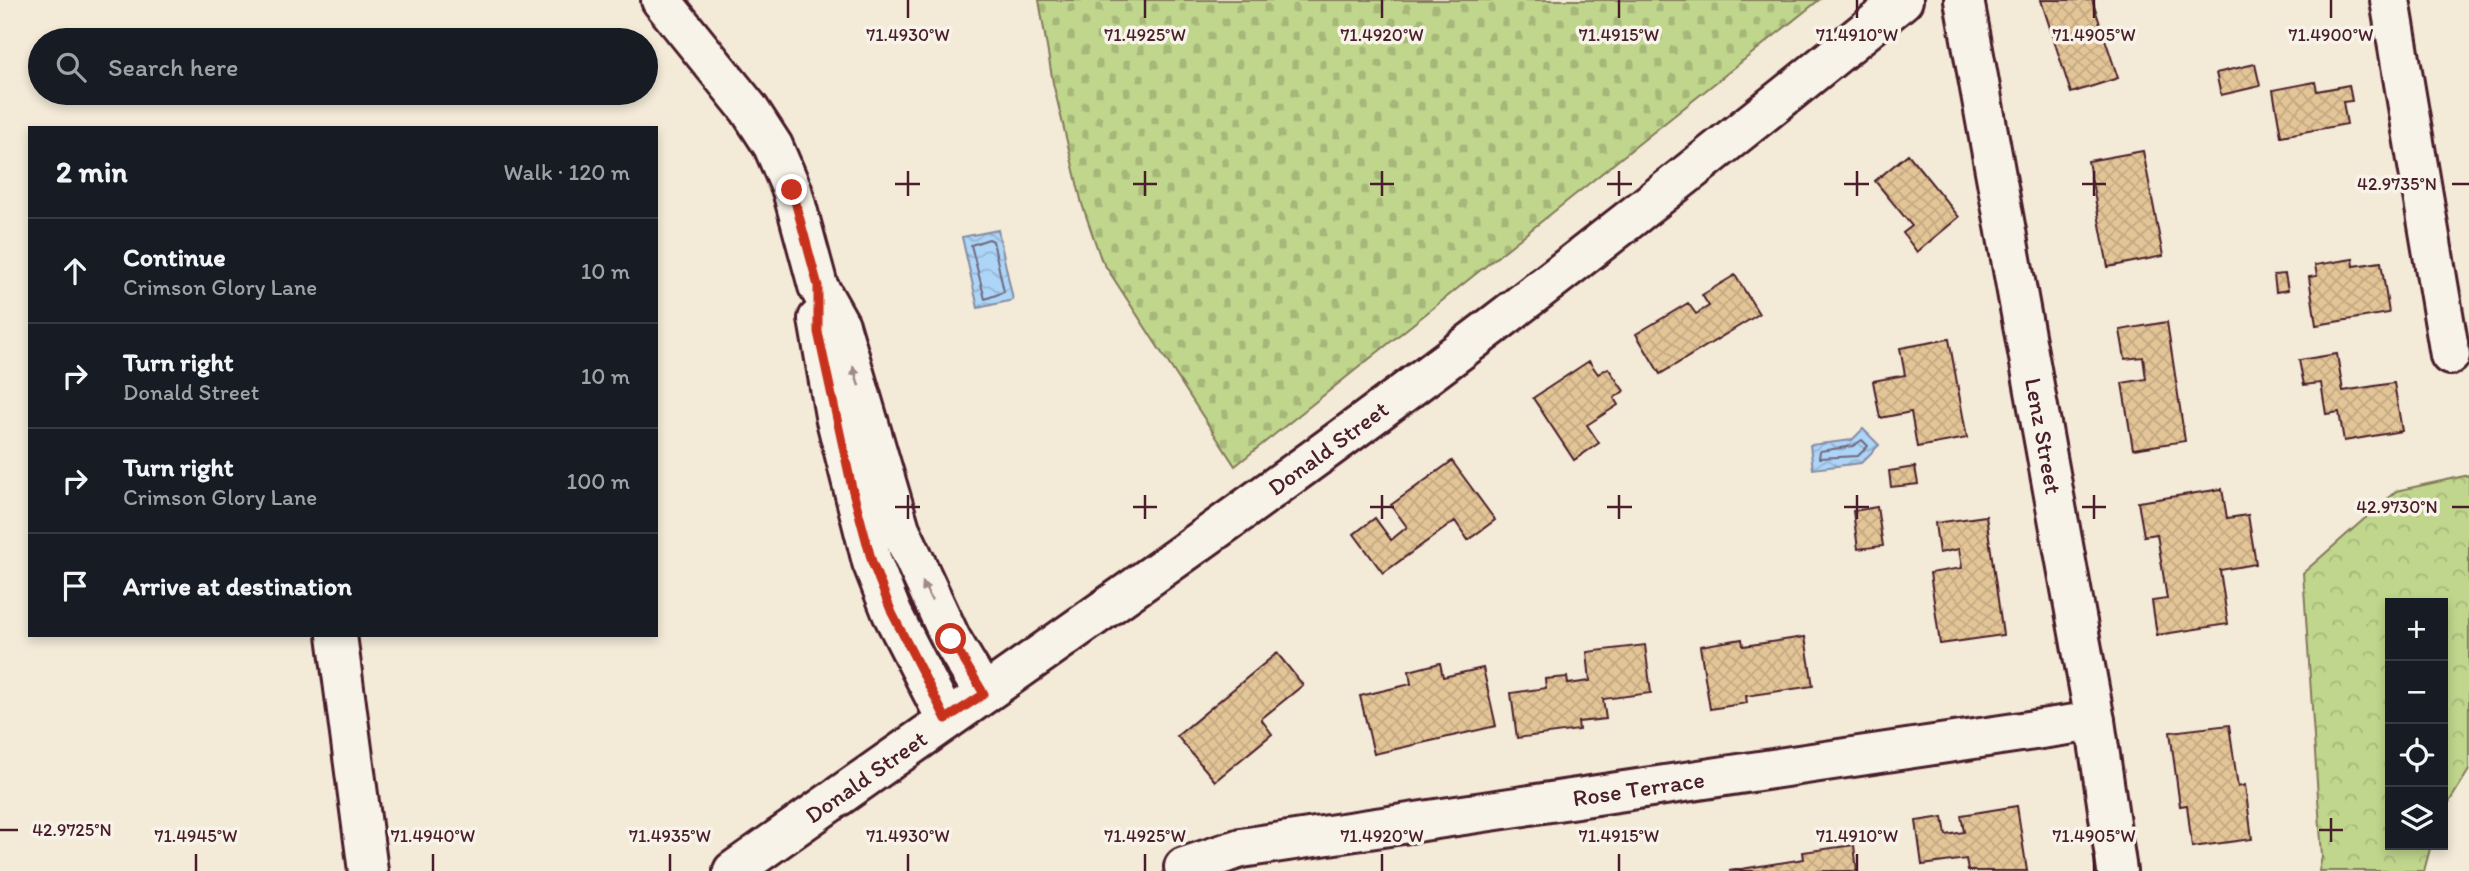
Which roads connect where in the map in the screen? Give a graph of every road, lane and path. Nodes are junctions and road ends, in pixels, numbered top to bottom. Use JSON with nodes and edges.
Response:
{"nodes":[{"id":1,"x":661,"y":0,"type":"edge"},
{"id":2,"x":1903,"y":0,"type":"edge"},
{"id":3,"x":1964,"y":0,"type":"edge"},
{"id":4,"x":2390,"y":0,"type":"edge"},
{"id":5,"x":818,"y":286,"type":"junction"},
{"id":6,"x":2450,"y":355,"type":"dead end"},
{"id":7,"x":337,"y":637,"type":"edge"},
{"id":8,"x":984,"y":694,"type":"junction"},
{"id":9,"x":946,"y":719,"type":"junction"},
{"id":10,"x":2095,"y":721,"type":"junction"},
{"id":11,"x":1184,"y":867,"type":"dead end"},
{"id":12,"x":368,"y":871,"type":"edge"},
{"id":13,"x":733,"y":871,"type":"edge"},
{"id":14,"x":2117,"y":871,"type":"edge"}],
"edges":[{"from":1,"to":5,"type":"street"},
{"from":2,"to":8,"type":"street","name":"Donald Street"},
{"from":3,"to":10,"type":"street","name":"Lenz Street"},
{"from":4,"to":6,"type":"street"},
{"from":8,"to":5,"type":"street","one_way":true},
{"from":5,"to":9,"type":"street"},
{"from":7,"to":12,"type":"street"},
{"from":8,"to":9,"type":"street","name":"Donald Street"},
{"from":9,"to":13,"type":"street","name":"Donald Street"},
{"from":10,"to":11,"type":"street","name":"Rose Terrace"},
{"from":10,"to":14,"type":"street","name":"Lenz Street"}]}
